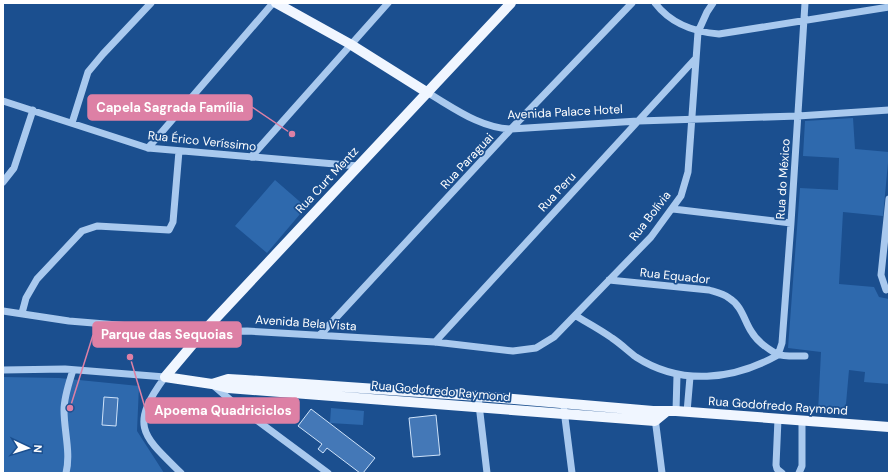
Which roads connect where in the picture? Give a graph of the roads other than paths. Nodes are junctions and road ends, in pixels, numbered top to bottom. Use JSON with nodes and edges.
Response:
{"nodes":[{"id":1,"x":151,"y":3,"type":"edge"},
{"id":2,"x":273,"y":3,"type":"edge"},
{"id":3,"x":276,"y":3,"type":"edge"},
{"id":4,"x":388,"y":3,"type":"edge"},
{"id":5,"x":512,"y":3,"type":"edge"},
{"id":6,"x":632,"y":3,"type":"edge"},
{"id":7,"x":655,"y":3,"type":"edge"},
{"id":8,"x":713,"y":3,"type":"edge"},
{"id":9,"x":805,"y":3,"type":"edge"},
{"id":10,"x":889,"y":7,"type":"edge"},
{"id":11,"x":804,"y":20,"type":"junction"},
{"id":12,"x":698,"y":32,"type":"junction"},
{"id":13,"x":350,"y":44,"type":"junction"},
{"id":14,"x":696,"y":58,"type":"junction"},
{"id":15,"x":428,"y":92,"type":"junction"},
{"id":16,"x":3,"y":101,"type":"edge"},
{"id":17,"x":33,"y":110,"type":"junction"},
{"id":18,"x":889,"y":110,"type":"edge"},
{"id":19,"x":798,"y":116,"type":"junction"},
{"id":20,"x":692,"y":119,"type":"junction"},
{"id":21,"x":638,"y":121,"type":"junction"},
{"id":22,"x":72,"y":123,"type":"junction"},
{"id":23,"x":511,"y":130,"type":"junction"},
{"id":24,"x":148,"y":148,"type":"junction"},
{"id":25,"x":179,"y":151,"type":"junction"},
{"id":26,"x":251,"y":157,"type":"junction"},
{"id":27,"x":358,"y":166,"type":"junction"},
{"id":28,"x":3,"y":182,"type":"edge"},
{"id":29,"x":889,"y":199,"type":"edge"},
{"id":30,"x":673,"y":209,"type":"junction"},
{"id":31,"x":791,"y":223,"type":"junction"},
{"id":32,"x":609,"y":280,"type":"junction"},
{"id":33,"x":886,"y":290,"type":"dead end"},
{"id":34,"x":3,"y":311,"type":"edge"},
{"id":35,"x":22,"y":313,"type":"junction"},
{"id":36,"x":576,"y":316,"type":"junction"},
{"id":37,"x":204,"y":332,"type":"junction"},
{"id":38,"x":320,"y":335,"type":"junction"},
{"id":39,"x":435,"y":342,"type":"junction"},
{"id":40,"x":536,"y":348,"type":"joint"},
{"id":41,"x":778,"y":355,"type":"junction"},
{"id":42,"x":805,"y":356,"type":"dead end"},
{"id":43,"x":3,"y":370,"type":"edge"},
{"id":44,"x":73,"y":370,"type":"junction"},
{"id":45,"x":677,"y":375,"type":"junction"},
{"id":46,"x":690,"y":377,"type":"junction"},
{"id":47,"x":165,"y":378,"type":"junction"},
{"id":48,"x":212,"y":384,"type":"junction"},
{"id":49,"x":478,"y":396,"type":"junction"},
{"id":50,"x":479,"y":406,"type":"junction"},
{"id":51,"x":564,"y":409,"type":"junction"},
{"id":52,"x":671,"y":412,"type":"junction"},
{"id":53,"x":687,"y":412,"type":"junction"},
{"id":54,"x":654,"y":416,"type":"junction"},
{"id":55,"x":778,"y":419,"type":"junction"},
{"id":56,"x":802,"y":421,"type":"junction"},
{"id":57,"x":889,"y":427,"type":"edge"},
{"id":58,"x":66,"y":473,"type":"edge"},
{"id":59,"x":180,"y":473,"type":"edge"},
{"id":60,"x":328,"y":473,"type":"edge"},
{"id":61,"x":487,"y":473,"type":"edge"},
{"id":62,"x":572,"y":473,"type":"edge"},
{"id":63,"x":662,"y":473,"type":"edge"},
{"id":64,"x":782,"y":473,"type":"edge"},
{"id":65,"x":799,"y":473,"type":"edge"}],
"edges":[{"from":1,"to":22,"type":"street"},
{"from":2,"to":24,"type":"street"},
{"from":3,"to":13,"type":"main road","name":"Avenida Palace Hotel"},
{"from":4,"to":13,"type":"street"},
{"from":5,"to":15,"type":"main road","name":"Rua Curt Mentz"},
{"from":6,"to":23,"type":"street","name":"Rua Paraguai"},
{"from":7,"to":12,"type":"street"},
{"from":8,"to":12,"type":"street","name":"Rua Bolívia"},
{"from":9,"to":11,"type":"street","name":"Rua do México"},
{"from":10,"to":11,"type":"street"},
{"from":11,"to":12,"type":"street"},
{"from":11,"to":19,"type":"street","name":"Rua do México"},
{"from":12,"to":14,"type":"street","name":"Rua Bolívia"},
{"from":13,"to":15,"type":"main road","name":"Avenida Palace Hotel"},
{"from":13,"to":26,"type":"street"},
{"from":14,"to":20,"type":"street","name":"Rua Bolívia"},
{"from":14,"to":21,"type":"street","name":"Rua Peru"},
{"from":15,"to":23,"type":"street","name":"Avenida Palace Hotel"},
{"from":15,"to":27,"type":"main road","name":"Rua Curt Mentz"},
{"from":16,"to":17,"type":"street","name":"Rua Érico Veríssimo"},
{"from":17,"to":22,"type":"street","name":"Rua Érico Veríssimo"},
{"from":17,"to":28,"type":"street"},
{"from":18,"to":19,"type":"street","name":"Avenida Palace Hotel"},
{"from":19,"to":20,"type":"street","name":"Avenida Palace Hotel"},
{"from":19,"to":31,"type":"street","name":"Rua do México"},
{"from":20,"to":21,"type":"street","name":"Avenida Palace Hotel"},
{"from":20,"to":30,"type":"street","name":"Rua Bolívia"},
{"from":21,"to":23,"type":"street","name":"Avenida Palace Hotel"},
{"from":21,"to":39,"type":"street","name":"Rua Peru"},
{"from":22,"to":24,"type":"street","name":"Rua Érico Veríssimo"},
{"from":23,"to":38,"type":"street","name":"Rua Paraguai"},
{"from":24,"to":25,"type":"street","name":"Rua Érico Veríssimo"},
{"from":25,"to":26,"type":"street","name":"Rua Érico Veríssimo"},
{"from":25,"to":35,"type":"street"},
{"from":26,"to":27,"type":"street","name":"Rua Érico Veríssimo"},
{"from":27,"to":37,"type":"main road","name":"Rua Curt Mentz"},
{"from":29,"to":33,"type":"street"},
{"from":30,"to":31,"type":"street"},
{"from":30,"to":32,"type":"street","name":"Rua Bolívia"},
{"from":31,"to":41,"type":"street","name":"Rua do México"},
{"from":32,"to":36,"type":"street","name":"Rua Bolívia"},
{"from":32,"to":41,"type":"street","name":"Rua Equador"},
{"from":34,"to":35,"type":"street","name":"Avenida Bela Vista"},
{"from":35,"to":37,"type":"street","name":"Avenida Bela Vista"},
{"from":36,"to":40,"type":"street","name":"Rua Bolívia"},
{"from":36,"to":45,"type":"street"},
{"from":37,"to":38,"type":"street","name":"Avenida Bela Vista"},
{"from":37,"to":47,"type":"main road","name":"Rua Curt Mentz"},
{"from":38,"to":39,"type":"street","name":"Avenida Bela Vista"},
{"from":39,"to":40,"type":"street","name":"Avenida Bela Vista"},
{"from":41,"to":42,"type":"street"},
{"from":41,"to":46,"type":"street"},
{"from":43,"to":44,"type":"street","name":"Rua Godofredo Raymond"},
{"from":44,"to":47,"type":"street","name":"Rua Godofredo Raymond"},
{"from":44,"to":58,"type":"street"},
{"from":45,"to":46,"type":"street"},
{"from":45,"to":52,"type":"street"},
{"from":46,"to":53,"type":"street"},
{"from":47,"to":48,"type":"main road","name":"Rua Godofredo Raymond"},
{"from":47,"to":59,"type":"street"},
{"from":48,"to":49,"type":"main road","name":"Rua Godofredo Raymond"},
{"from":48,"to":50,"type":"main road","name":"Rua Godofredo Raymond"},
{"from":48,"to":60,"type":"street"},
{"from":49,"to":50,"type":"street"},
{"from":49,"to":51,"type":"main road","name":"Rua Godofredo Raymond"},
{"from":50,"to":51,"type":"main road","name":"Rua Godofredo Raymond"},
{"from":50,"to":61,"type":"street"},
{"from":51,"to":54,"type":"main road","name":"Rua Godofredo Raymond"},
{"from":51,"to":62,"type":"street"},
{"from":52,"to":53,"type":"main road","name":"Rua Godofredo Raymond"},
{"from":52,"to":54,"type":"main road","name":"Rua Godofredo Raymond"},
{"from":53,"to":55,"type":"main road","name":"Rua Godofredo Raymond"},
{"from":54,"to":63,"type":"street"},
{"from":55,"to":56,"type":"main road","name":"Rua Godofredo Raymond"},
{"from":55,"to":64,"type":"street"},
{"from":56,"to":57,"type":"main road","name":"Rua Godofredo Raymond"},
{"from":56,"to":65,"type":"street"}]}
